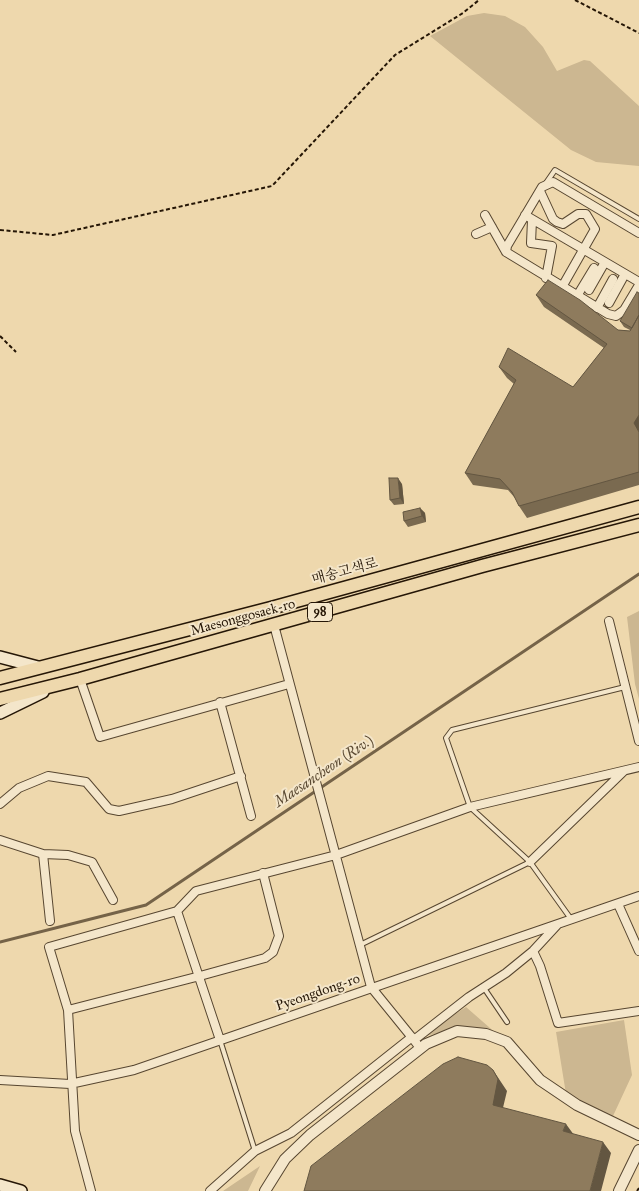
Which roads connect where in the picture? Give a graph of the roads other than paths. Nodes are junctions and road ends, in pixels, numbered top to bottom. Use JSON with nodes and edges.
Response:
{"nodes":[{"id":1,"x":546,"y":183,"type":"junction"},
{"id":2,"x":540,"y":191,"type":"junction"},
{"id":3,"x":485,"y":215,"type":"dead end"},
{"id":4,"x":529,"y":217,"type":"junction"},
{"id":5,"x":639,"y":219,"type":"edge"},
{"id":6,"x":492,"y":227,"type":"junction"},
{"id":7,"x":639,"y":233,"type":"edge"},
{"id":8,"x":476,"y":234,"type":"dead end"},
{"id":9,"x":584,"y":250,"type":"junction"},
{"id":10,"x":506,"y":252,"type":"junction"},
{"id":11,"x":605,"y":262,"type":"junction"},
{"id":12,"x":583,"y":270,"type":"dead end"},
{"id":13,"x":625,"y":274,"type":"junction"},
{"id":14,"x":546,"y":278,"type":"junction"},
{"id":15,"x":639,"y":284,"type":"edge"},
{"id":16,"x":562,"y":287,"type":"junction"},
{"id":17,"x":577,"y":296,"type":"junction"},
{"id":18,"x":613,"y":299,"type":"dead end"},
{"id":19,"x":596,"y":308,"type":"junction"},
{"id":20,"x":639,"y":507,"type":"edge"},
{"id":21,"x":639,"y":525,"type":"edge"},
{"id":22,"x":271,"y":608,"type":"junction"},
{"id":23,"x":609,"y":621,"type":"dead end"},
{"id":24,"x":274,"y":625,"type":"junction"},
{"id":25,"x":0,"y":657,"type":"edge"},
{"id":26,"x":38,"y":667,"type":"junction"},
{"id":27,"x":0,"y":678,"type":"edge"},
{"id":28,"x":80,"y":679,"type":"junction"},
{"id":29,"x":62,"y":683,"type":"junction"},
{"id":30,"x":289,"y":684,"type":"junction"},
{"id":31,"x":625,"y":687,"type":"junction"},
{"id":32,"x":0,"y":699,"type":"edge"},
{"id":33,"x":220,"y":702,"type":"junction"},
{"id":34,"x":0,"y":713,"type":"edge"},
{"id":35,"x":639,"y":741,"type":"edge"},
{"id":36,"x":639,"y":766,"type":"edge"},
{"id":37,"x":624,"y":770,"type":"junction"},
{"id":38,"x":241,"y":776,"type":"junction"},
{"id":39,"x":0,"y":804,"type":"edge"},
{"id":40,"x":470,"y":807,"type":"junction"},
{"id":41,"x":251,"y":816,"type":"dead end"},
{"id":42,"x":0,"y":840,"type":"edge"},
{"id":43,"x":43,"y":854,"type":"junction"},
{"id":44,"x":336,"y":855,"type":"junction"},
{"id":45,"x":530,"y":862,"type":"junction"},
{"id":46,"x":263,"y":873,"type":"junction"},
{"id":47,"x":639,"y":896,"type":"edge"},
{"id":48,"x":113,"y":900,"type":"dead end"},
{"id":49,"x":618,"y":904,"type":"junction"},
{"id":50,"x":177,"y":910,"type":"junction"},
{"id":51,"x":571,"y":919,"type":"junction"},
{"id":52,"x":50,"y":921,"type":"dead end"},
{"id":53,"x":558,"y":924,"type":"junction"},
{"id":54,"x":360,"y":944,"type":"junction"},
{"id":55,"x":533,"y":951,"type":"junction"},
{"id":56,"x":639,"y":951,"type":"edge"},
{"id":57,"x":200,"y":976,"type":"junction"},
{"id":58,"x":372,"y":987,"type":"junction"},
{"id":59,"x":484,"y":987,"type":"junction"},
{"id":60,"x":68,"y":1010,"type":"junction"},
{"id":61,"x":639,"y":1011,"type":"edge"},
{"id":62,"x":507,"y":1022,"type":"dead end"},
{"id":63,"x":220,"y":1040,"type":"junction"},
{"id":64,"x":415,"y":1042,"type":"junction"},
{"id":65,"x":0,"y":1080,"type":"edge"},
{"id":66,"x":70,"y":1084,"type":"junction"},
{"id":67,"x":639,"y":1135,"type":"edge"},
{"id":68,"x":639,"y":1150,"type":"edge"},
{"id":69,"x":255,"y":1151,"type":"junction"},
{"id":70,"x":0,"y":1185,"type":"edge"},
{"id":71,"x":21,"y":1191,"type":"edge"},
{"id":72,"x":91,"y":1191,"type":"edge"},
{"id":73,"x":210,"y":1191,"type":"edge"},
{"id":74,"x":265,"y":1191,"type":"edge"},
{"id":75,"x":619,"y":1191,"type":"edge"}],
"edges":[{"from":1,"to":2,"type":"street"},
{"from":1,"to":5,"type":"lane"},
{"from":1,"to":7,"type":"street"},
{"from":2,"to":4,"type":"street"},
{"from":2,"to":9,"type":"street"},
{"from":3,"to":6,"type":"street"},
{"from":4,"to":9,"type":"street"},
{"from":4,"to":10,"type":"street"},
{"from":4,"to":14,"type":"street"},
{"from":6,"to":8,"type":"street"},
{"from":6,"to":10,"type":"street"},
{"from":9,"to":11,"type":"street"},
{"from":9,"to":16,"type":"street"},
{"from":10,"to":14,"type":"street"},
{"from":11,"to":13,"type":"street"},
{"from":11,"to":19,"type":"street"},
{"from":12,"to":17,"type":"street"},
{"from":13,"to":15,"type":"street"},
{"from":13,"to":18,"type":"street"},
{"from":14,"to":16,"type":"street"},
{"from":15,"to":19,"type":"street"},
{"from":16,"to":17,"type":"street"},
{"from":17,"to":19,"type":"street"},
{"from":20,"to":22,"type":"main road","name":"매송고색로"},
{"from":21,"to":24,"type":"main road","name":"Maesonggosaek-ro","number":"98"},
{"from":22,"to":24,"type":"lane"},
{"from":22,"to":26,"type":"main road","name":"매송고색로"},
{"from":23,"to":31,"type":"street"},
{"from":24,"to":28,"type":"main road","name":"Maesonggosaek-ro","number":"98"},
{"from":24,"to":30,"type":"street"},
{"from":25,"to":26,"type":"main road"},
{"from":26,"to":27,"type":"main road","name":"매송고색로"},
{"from":28,"to":29,"type":"main road","name":"Maesonggosaek-ro","number":"98"},
{"from":28,"to":33,"type":"street"},
{"from":29,"to":32,"type":"main road","name":"Maesonggosaek-ro","number":"98"},
{"from":29,"to":34,"type":"main road"},
{"from":30,"to":33,"type":"street"},
{"from":30,"to":44,"type":"street"},
{"from":31,"to":35,"type":"street"},
{"from":31,"to":40,"type":"lane"},
{"from":33,"to":38,"type":"street"},
{"from":36,"to":37,"type":"street"},
{"from":37,"to":40,"type":"street"},
{"from":37,"to":45,"type":"street"},
{"from":38,"to":39,"type":"street"},
{"from":38,"to":41,"type":"street"},
{"from":40,"to":44,"type":"street"},
{"from":40,"to":45,"type":"lane"},
{"from":42,"to":43,"type":"street"},
{"from":43,"to":48,"type":"street"},
{"from":43,"to":52,"type":"street"},
{"from":44,"to":46,"type":"street"},
{"from":44,"to":54,"type":"street"},
{"from":45,"to":51,"type":"lane"},
{"from":45,"to":54,"type":"lane"},
{"from":46,"to":50,"type":"street"},
{"from":46,"to":57,"type":"street"},
{"from":47,"to":49,"type":"street","name":"Pyeongdong-ro"},
{"from":49,"to":51,"type":"street","name":"Pyeongdong-ro"},
{"from":49,"to":56,"type":"street"},
{"from":50,"to":57,"type":"street"},
{"from":50,"to":60,"type":"street"},
{"from":51,"to":53,"type":"street","name":"Pyeongdong-ro"},
{"from":53,"to":55,"type":"street"},
{"from":53,"to":58,"type":"street","name":"Pyeongdong-ro"},
{"from":54,"to":58,"type":"street"},
{"from":55,"to":59,"type":"street"},
{"from":55,"to":61,"type":"street"},
{"from":57,"to":60,"type":"street"},
{"from":57,"to":63,"type":"street"},
{"from":58,"to":63,"type":"street","name":"Pyeongdong-ro"},
{"from":58,"to":64,"type":"street"},
{"from":59,"to":62,"type":"lane"},
{"from":59,"to":64,"type":"street"},
{"from":60,"to":66,"type":"street"},
{"from":63,"to":66,"type":"street","name":"Pyeongdong-ro"},
{"from":63,"to":69,"type":"lane"},
{"from":64,"to":67,"type":"street"},
{"from":64,"to":69,"type":"street"},
{"from":64,"to":74,"type":"street"},
{"from":65,"to":66,"type":"street","name":"Pyeongdong-ro"},
{"from":66,"to":72,"type":"street"},
{"from":68,"to":75,"type":"street"},
{"from":69,"to":73,"type":"street"},
{"from":70,"to":71,"type":"main road"}]}
